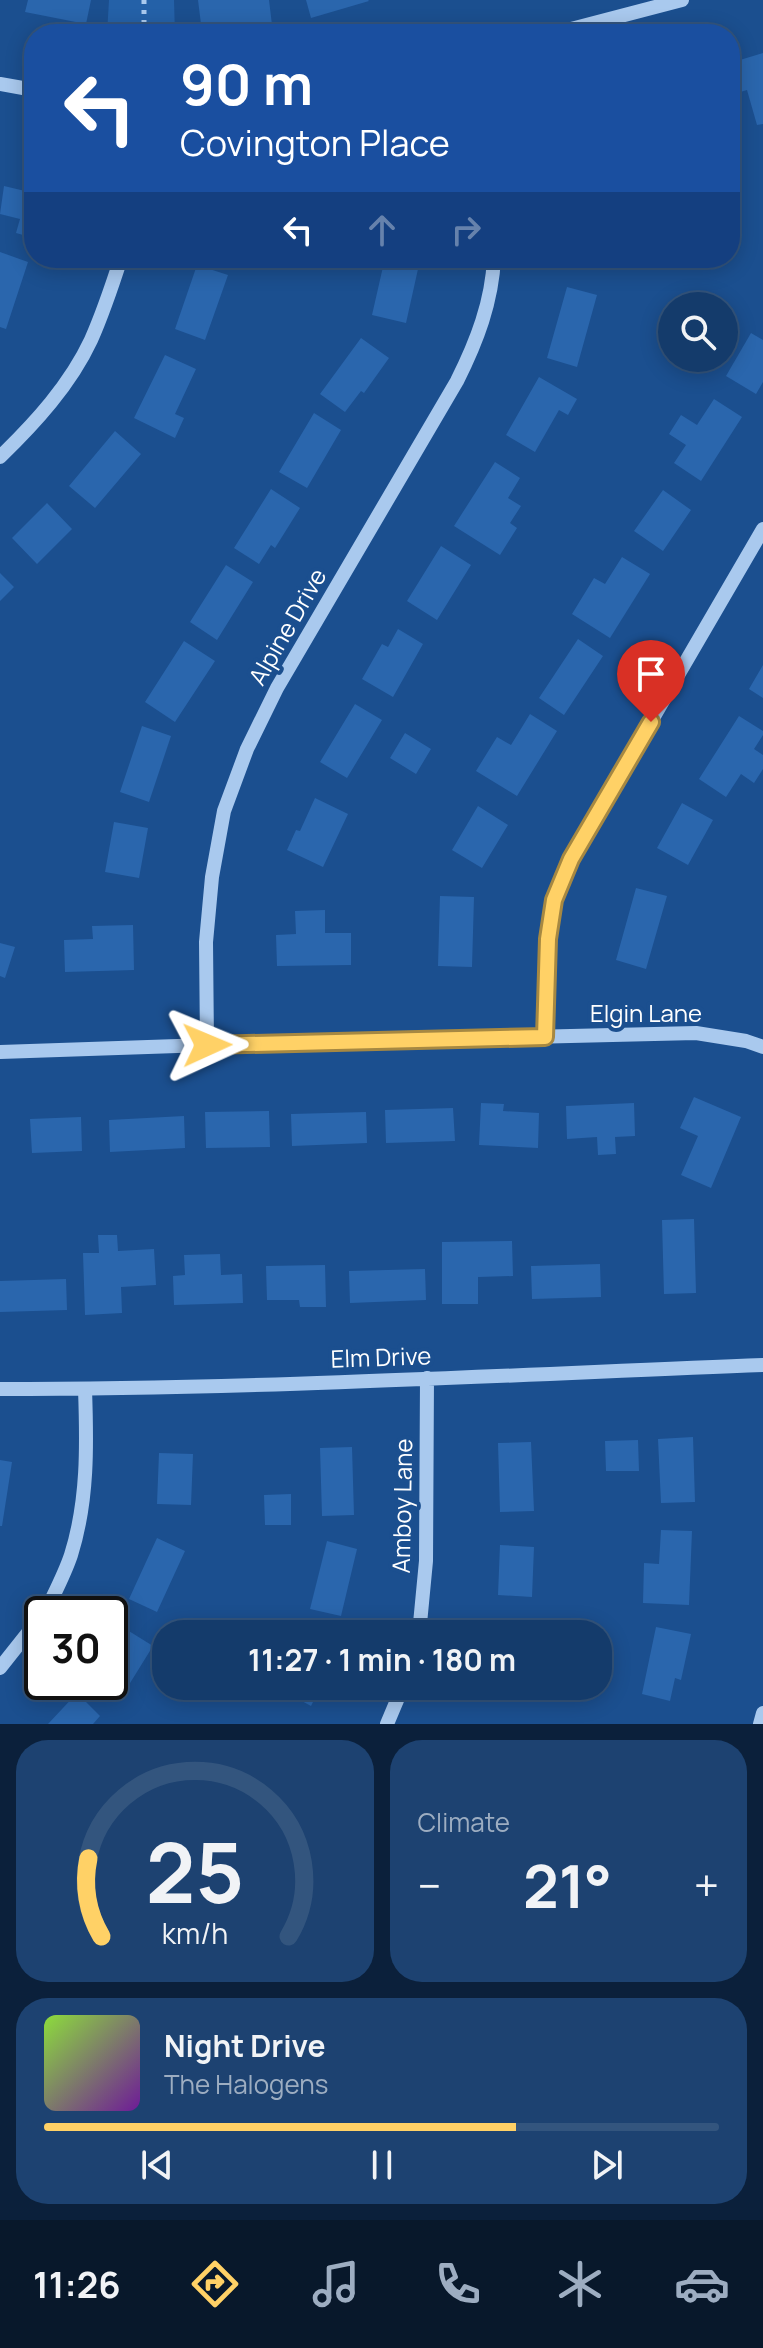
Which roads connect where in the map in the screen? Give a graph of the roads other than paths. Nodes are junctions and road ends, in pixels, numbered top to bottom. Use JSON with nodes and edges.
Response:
{"nodes":[{"id":1,"x":682,"y":0,"type":"edge"},
{"id":2,"x":590,"y":24,"type":"edge"},
{"id":3,"x":0,"y":84,"type":"edge"},
{"id":4,"x":24,"y":88,"type":"edge"},
{"id":5,"x":118,"y":268,"type":"edge"},
{"id":6,"x":492,"y":268,"type":"edge"},
{"id":7,"x":0,"y":457,"type":"edge"},
{"id":8,"x":763,"y":529,"type":"edge"},
{"id":9,"x":545,"y":1037,"type":"junction"},
{"id":10,"x":207,"y":1045,"type":"junction"},
{"id":11,"x":763,"y":1047,"type":"edge"},
{"id":12,"x":0,"y":1052,"type":"edge"},
{"id":13,"x":763,"y":1365,"type":"edge"},
{"id":14,"x":427,"y":1378,"type":"junction"},
{"id":15,"x":0,"y":1389,"type":"edge"},
{"id":16,"x":85,"y":1389,"type":"junction"},
{"id":17,"x":53,"y":1596,"type":"edge"},
{"id":18,"x":420,"y":1620,"type":"edge"},
{"id":19,"x":24,"y":1638,"type":"edge"},
{"id":20,"x":0,"y":1668,"type":"edge"},
{"id":21,"x":397,"y":1700,"type":"edge"},
{"id":22,"x":763,"y":1713,"type":"edge"},
{"id":23,"x":387,"y":1724,"type":"edge"},
{"id":24,"x":760,"y":1724,"type":"edge"}],
"edges":[{"from":1,"to":2,"type":"street"},
{"from":3,"to":4,"type":"street"},
{"from":5,"to":7,"type":"street"},
{"from":6,"to":10,"type":"street","name":"Alpine Drive"},
{"from":8,"to":9,"type":"street"},
{"from":9,"to":10,"type":"street","name":"Elgin Lane"},
{"from":9,"to":11,"type":"street","name":"Elgin Lane"},
{"from":10,"to":12,"type":"street","name":"Elgin Lane"},
{"from":13,"to":14,"type":"street","name":"Elm Drive"},
{"from":14,"to":16,"type":"street","name":"Elm Drive"},
{"from":14,"to":18,"type":"street","name":"Amboy Lane"},
{"from":15,"to":16,"type":"street","name":"Elm Drive"},
{"from":16,"to":17,"type":"street"},
{"from":19,"to":20,"type":"street"},
{"from":21,"to":23,"type":"street"},
{"from":22,"to":24,"type":"street"}]}
